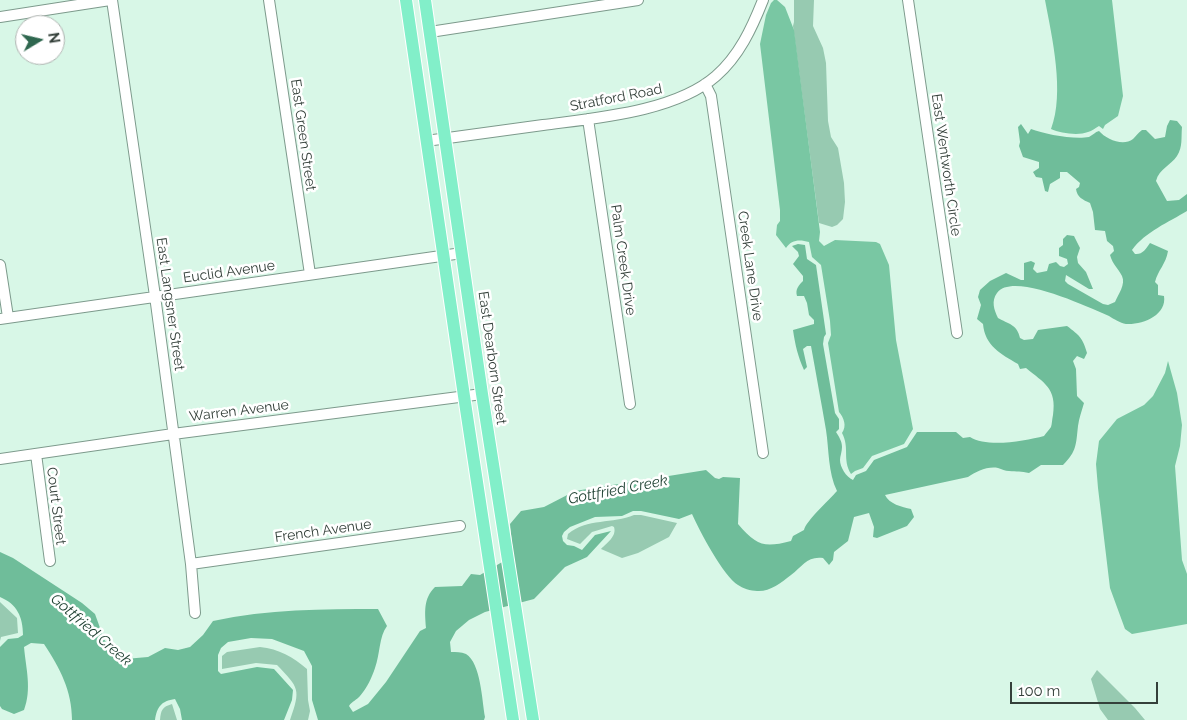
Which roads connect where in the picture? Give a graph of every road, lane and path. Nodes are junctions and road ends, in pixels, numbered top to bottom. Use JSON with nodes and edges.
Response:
{"nodes":[{"id":1,"x":111,"y":0,"type":"edge"},
{"id":2,"x":269,"y":0,"type":"edge"},
{"id":3,"x":406,"y":0,"type":"edge"},
{"id":4,"x":425,"y":0,"type":"edge"},
{"id":5,"x":638,"y":0,"type":"edge"},
{"id":6,"x":763,"y":0,"type":"edge"},
{"id":7,"x":908,"y":0,"type":"edge"},
{"id":8,"x":0,"y":17,"type":"edge"},
{"id":9,"x":430,"y":32,"type":"junction"},
{"id":10,"x":705,"y":84,"type":"junction"},
{"id":11,"x":588,"y":119,"type":"junction"},
{"id":12,"x":446,"y":138,"type":"junction"},
{"id":13,"x":426,"y":141,"type":"junction"},
{"id":14,"x":462,"y":252,"type":"junction"},
{"id":15,"x":443,"y":255,"type":"junction"},
{"id":16,"x":0,"y":265,"type":"edge"},
{"id":17,"x":310,"y":274,"type":"junction"},
{"id":18,"x":155,"y":296,"type":"junction"},
{"id":19,"x":4,"y":318,"type":"edge"},
{"id":20,"x":957,"y":333,"type":"dead end"},
{"id":21,"x":482,"y":394,"type":"junction"},
{"id":22,"x":464,"y":396,"type":"junction"},
{"id":23,"x":630,"y":404,"type":"dead end"},
{"id":24,"x":173,"y":434,"type":"junction"},
{"id":25,"x":763,"y":453,"type":"dead end"},
{"id":26,"x":36,"y":454,"type":"junction"},
{"id":27,"x":0,"y":459,"type":"edge"},
{"id":28,"x":460,"y":526,"type":"dead end"},
{"id":29,"x":50,"y":561,"type":"dead end"},
{"id":30,"x":191,"y":564,"type":"junction"},
{"id":31,"x":195,"y":613,"type":"dead end"},
{"id":32,"x":513,"y":720,"type":"edge"},
{"id":33,"x":533,"y":720,"type":"edge"}],
"edges":[{"from":1,"to":8,"type":"street"},
{"from":1,"to":18,"type":"street","name":"East Langsner Street"},
{"from":2,"to":17,"type":"street","name":"East Green Street"},
{"from":3,"to":13,"type":"main road"},
{"from":4,"to":9,"type":"main road","name":"East Dearborn Street"},
{"from":5,"to":9,"type":"street"},
{"from":6,"to":10,"type":"street","name":"Stratford Road"},
{"from":7,"to":20,"type":"street","name":"East Wentworth Circle"},
{"from":9,"to":12,"type":"main road","name":"East Dearborn Street"},
{"from":10,"to":11,"type":"street","name":"Stratford Road"},
{"from":10,"to":25,"type":"street","name":"Creek Lane Drive"},
{"from":11,"to":12,"type":"street","name":"Stratford Road"},
{"from":11,"to":23,"type":"street","name":"Palm Creek Drive"},
{"from":12,"to":13,"type":"street","name":"Stratford Road"},
{"from":12,"to":14,"type":"main road","name":"East Dearborn Street"},
{"from":13,"to":15,"type":"main road"},
{"from":14,"to":15,"type":"street","name":"Euclid Avenue"},
{"from":14,"to":21,"type":"main road","name":"East Dearborn Street"},
{"from":15,"to":17,"type":"street","name":"Euclid Avenue"},
{"from":15,"to":22,"type":"main road"},
{"from":16,"to":19,"type":"street"},
{"from":17,"to":18,"type":"street","name":"Euclid Avenue"},
{"from":18,"to":19,"type":"street","name":"Euclid Avenue"},
{"from":18,"to":24,"type":"street","name":"East Langsner Street"},
{"from":21,"to":22,"type":"street","name":"Warren Avenue"},
{"from":21,"to":33,"type":"main road","name":"East Dearborn Street"},
{"from":22,"to":24,"type":"street","name":"Warren Avenue"},
{"from":22,"to":32,"type":"main road"},
{"from":24,"to":26,"type":"street","name":"Warren Avenue"},
{"from":24,"to":30,"type":"street","name":"East Langsner Street"},
{"from":26,"to":27,"type":"street","name":"Warren Avenue"},
{"from":26,"to":29,"type":"street","name":"Court Street"},
{"from":28,"to":30,"type":"street","name":"French Avenue"},
{"from":30,"to":31,"type":"street","name":"East Langsner Street"}]}
